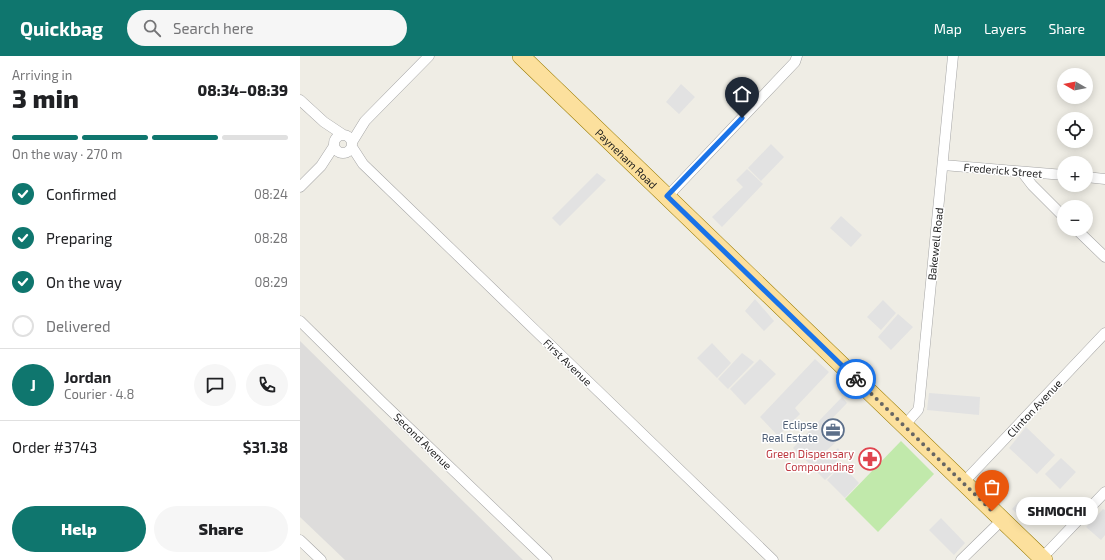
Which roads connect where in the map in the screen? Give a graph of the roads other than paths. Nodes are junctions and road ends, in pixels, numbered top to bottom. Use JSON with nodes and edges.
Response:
{"nodes":[{"id":1,"x":429,"y":56,"type":"edge"},
{"id":2,"x":521,"y":56,"type":"edge"},
{"id":3,"x":797,"y":56,"type":"edge"},
{"id":4,"x":953,"y":56,"type":"edge"},
{"id":5,"x":300,"y":100,"type":"edge"},
{"id":6,"x":343,"y":144,"type":"junction"},
{"id":7,"x":943,"y":165,"type":"junction"},
{"id":8,"x":1022,"y":172,"type":"junction"},
{"id":9,"x":1057,"y":174,"type":"edge"},
{"id":10,"x":1093,"y":178,"type":"edge"},
{"id":11,"x":1105,"y":179,"type":"edge"},
{"id":12,"x":300,"y":187,"type":"edge"},
{"id":13,"x":667,"y":196,"type":"junction"},
{"id":14,"x":1057,"y":210,"type":"edge"},
{"id":15,"x":1084,"y":236,"type":"edge"},
{"id":16,"x":1103,"y":254,"type":"edge"},
{"id":17,"x":300,"y":321,"type":"edge"},
{"id":18,"x":1105,"y":333,"type":"edge"},
{"id":19,"x":904,"y":426,"type":"junction"},
{"id":20,"x":963,"y":482,"type":"junction"},
{"id":21,"x":1105,"y":492,"type":"edge"},
{"id":22,"x":1002,"y":520,"type":"junction"},
{"id":23,"x":300,"y":540,"type":"edge"},
{"id":24,"x":1043,"y":559,"type":"edge"},
{"id":25,"x":321,"y":560,"type":"edge"},
{"id":26,"x":547,"y":560,"type":"edge"},
{"id":27,"x":773,"y":560,"type":"edge"},
{"id":28,"x":961,"y":560,"type":"edge"}],
"edges":[{"from":1,"to":6,"type":"street"},
{"from":2,"to":13,"type":"main road","name":"Payneham Road"},
{"from":3,"to":13,"type":"street"},
{"from":4,"to":7,"type":"street","name":"Bakewell Road"},
{"from":5,"to":6,"type":"street","name":"First Avenue"},
{"from":6,"to":12,"type":"street"},
{"from":6,"to":27,"type":"street","name":"First Avenue"},
{"from":7,"to":8,"type":"street","name":"Frederick Street"},
{"from":7,"to":19,"type":"street","name":"Bakewell Road"},
{"from":8,"to":9,"type":"street","name":"Frederick Street"},
{"from":8,"to":14,"type":"street"},
{"from":10,"to":11,"type":"street"},
{"from":13,"to":19,"type":"main road","name":"Payneham Road"},
{"from":15,"to":16,"type":"street"},
{"from":17,"to":26,"type":"street","name":"Second Avenue"},
{"from":18,"to":20,"type":"street","name":"Clinton Avenue"},
{"from":19,"to":20,"type":"main road","name":"Payneham Road"},
{"from":20,"to":22,"type":"main road","name":"Payneham Road"},
{"from":21,"to":24,"type":"street"},
{"from":22,"to":24,"type":"main road","name":"Payneham Road"},
{"from":22,"to":28,"type":"street"},
{"from":23,"to":25,"type":"street"}]}
